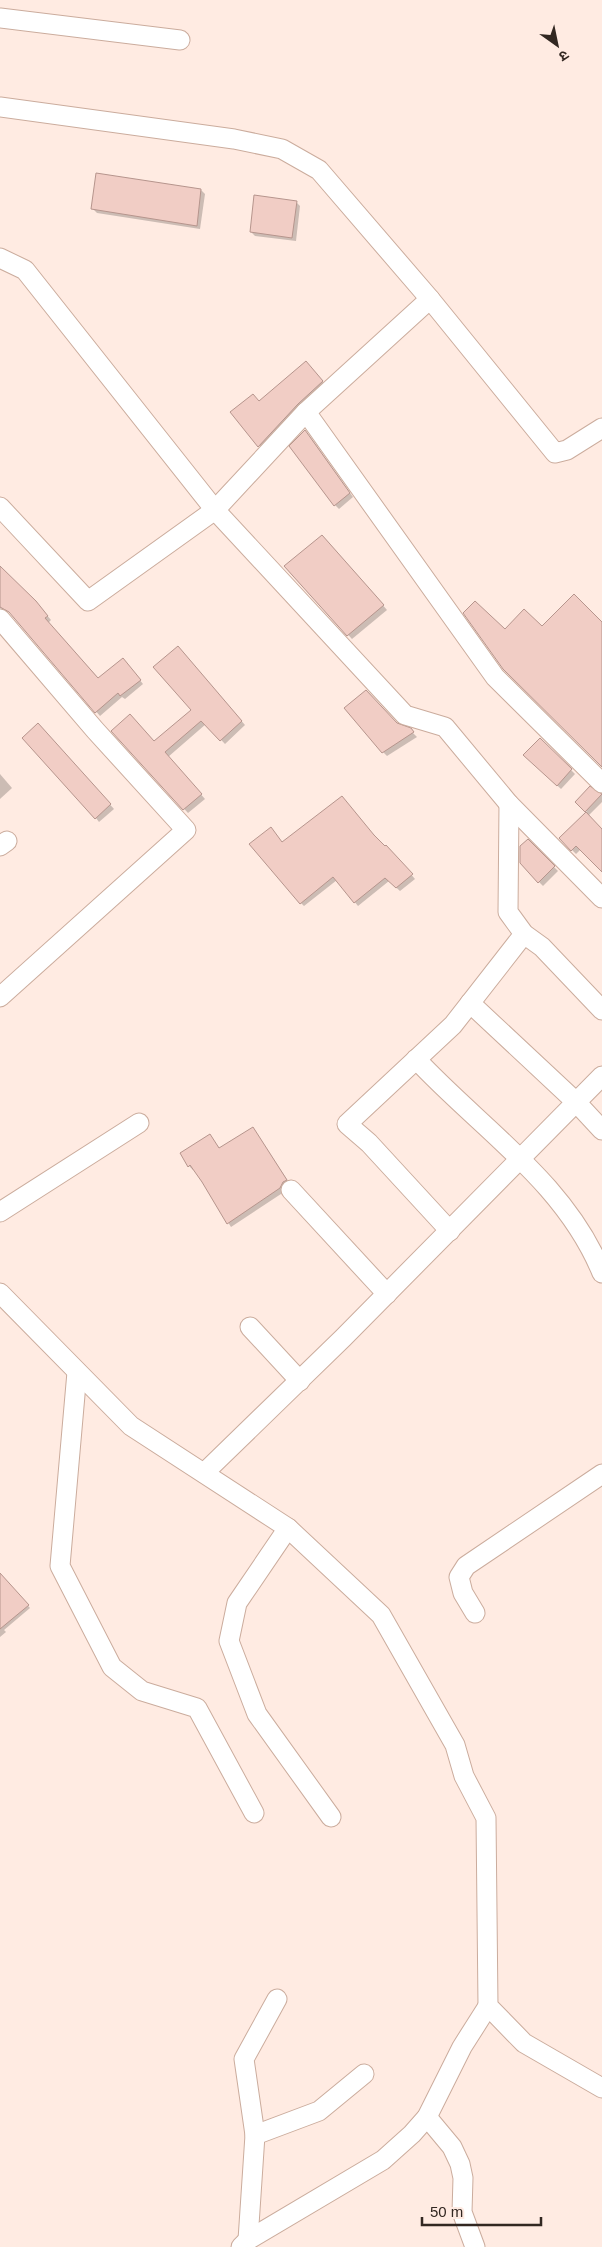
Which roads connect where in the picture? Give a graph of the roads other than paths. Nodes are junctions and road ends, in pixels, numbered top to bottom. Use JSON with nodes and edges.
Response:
{"nodes":[{"id":1,"x":0,"y":18,"type":"edge"},
{"id":2,"x":180,"y":40,"type":"dead end"},
{"id":3,"x":0,"y":107,"type":"edge"},
{"id":4,"x":0,"y":258,"type":"edge"},
{"id":5,"x":430,"y":299,"type":"junction"},
{"id":6,"x":306,"y":412,"type":"junction"},
{"id":7,"x":602,"y":428,"type":"edge"},
{"id":8,"x":0,"y":507,"type":"edge"},
{"id":9,"x":215,"y":510,"type":"junction"},
{"id":10,"x":0,"y":619,"type":"edge"},
{"id":11,"x":602,"y":783,"type":"edge"},
{"id":12,"x":509,"y":804,"type":"junction"},
{"id":13,"x":602,"y":898,"type":"edge"},
{"id":14,"x":524,"y":934,"type":"junction"},
{"id":15,"x":0,"y":997,"type":"edge"},
{"id":16,"x":470,"y":1003,"type":"junction"},
{"id":17,"x":602,"y":1010,"type":"edge"},
{"id":18,"x":416,"y":1059,"type":"junction"},
{"id":19,"x":602,"y":1076,"type":"edge"},
{"id":20,"x":576,"y":1102,"type":"junction"},
{"id":21,"x":139,"y":1123,"type":"dead end"},
{"id":22,"x":602,"y":1130,"type":"edge"},
{"id":23,"x":521,"y":1159,"type":"junction"},
{"id":24,"x":291,"y":1190,"type":"dead end"},
{"id":25,"x":0,"y":1212,"type":"edge"},
{"id":26,"x":450,"y":1231,"type":"junction"},
{"id":27,"x":602,"y":1272,"type":"edge"},
{"id":28,"x":0,"y":1293,"type":"edge"},
{"id":29,"x":387,"y":1294,"type":"junction"},
{"id":30,"x":250,"y":1327,"type":"dead end"},
{"id":31,"x":77,"y":1372,"type":"junction"},
{"id":32,"x":300,"y":1381,"type":"junction"},
{"id":33,"x":204,"y":1473,"type":"junction"},
{"id":34,"x":602,"y":1474,"type":"edge"},
{"id":35,"x":288,"y":1528,"type":"junction"},
{"id":36,"x":475,"y":1613,"type":"dead end"},
{"id":37,"x":254,"y":1813,"type":"dead end"},
{"id":38,"x":330,"y":1817,"type":"dead end"},
{"id":39,"x":277,"y":1999,"type":"dead end"},
{"id":40,"x":488,"y":2006,"type":"junction"},
{"id":41,"x":364,"y":2074,"type":"dead end"},
{"id":42,"x":602,"y":2088,"type":"edge"},
{"id":43,"x":427,"y":2117,"type":"junction"},
{"id":44,"x":255,"y":2135,"type":"junction"},
{"id":45,"x":244,"y":2243,"type":"edge"},
{"id":46,"x":475,"y":2247,"type":"edge"}],
"edges":[{"from":1,"to":2,"type":"street"},
{"from":3,"to":5,"type":"street"},
{"from":4,"to":9,"type":"street"},
{"from":5,"to":6,"type":"street"},
{"from":5,"to":7,"type":"street"},
{"from":6,"to":9,"type":"street"},
{"from":6,"to":11,"type":"street"},
{"from":8,"to":9,"type":"street"},
{"from":9,"to":12,"type":"street"},
{"from":10,"to":15,"type":"street"},
{"from":12,"to":13,"type":"street"},
{"from":12,"to":14,"type":"street"},
{"from":14,"to":16,"type":"street"},
{"from":14,"to":17,"type":"street"},
{"from":16,"to":18,"type":"street"},
{"from":16,"to":20,"type":"street"},
{"from":18,"to":23,"type":"street"},
{"from":18,"to":26,"type":"street"},
{"from":19,"to":20,"type":"street"},
{"from":20,"to":22,"type":"street"},
{"from":20,"to":23,"type":"street"},
{"from":21,"to":25,"type":"street"},
{"from":23,"to":26,"type":"street"},
{"from":23,"to":27,"type":"street"},
{"from":24,"to":29,"type":"street"},
{"from":26,"to":29,"type":"street"},
{"from":28,"to":31,"type":"street"},
{"from":29,"to":32,"type":"street"},
{"from":30,"to":32,"type":"street"},
{"from":31,"to":33,"type":"street"},
{"from":31,"to":37,"type":"street"},
{"from":32,"to":33,"type":"street"},
{"from":33,"to":35,"type":"street"},
{"from":34,"to":36,"type":"street"},
{"from":35,"to":38,"type":"street"},
{"from":35,"to":40,"type":"street"},
{"from":39,"to":44,"type":"street"},
{"from":40,"to":42,"type":"street"},
{"from":40,"to":43,"type":"street"},
{"from":41,"to":44,"type":"street"},
{"from":43,"to":45,"type":"street"},
{"from":43,"to":46,"type":"street"},
{"from":44,"to":45,"type":"street"}]}
